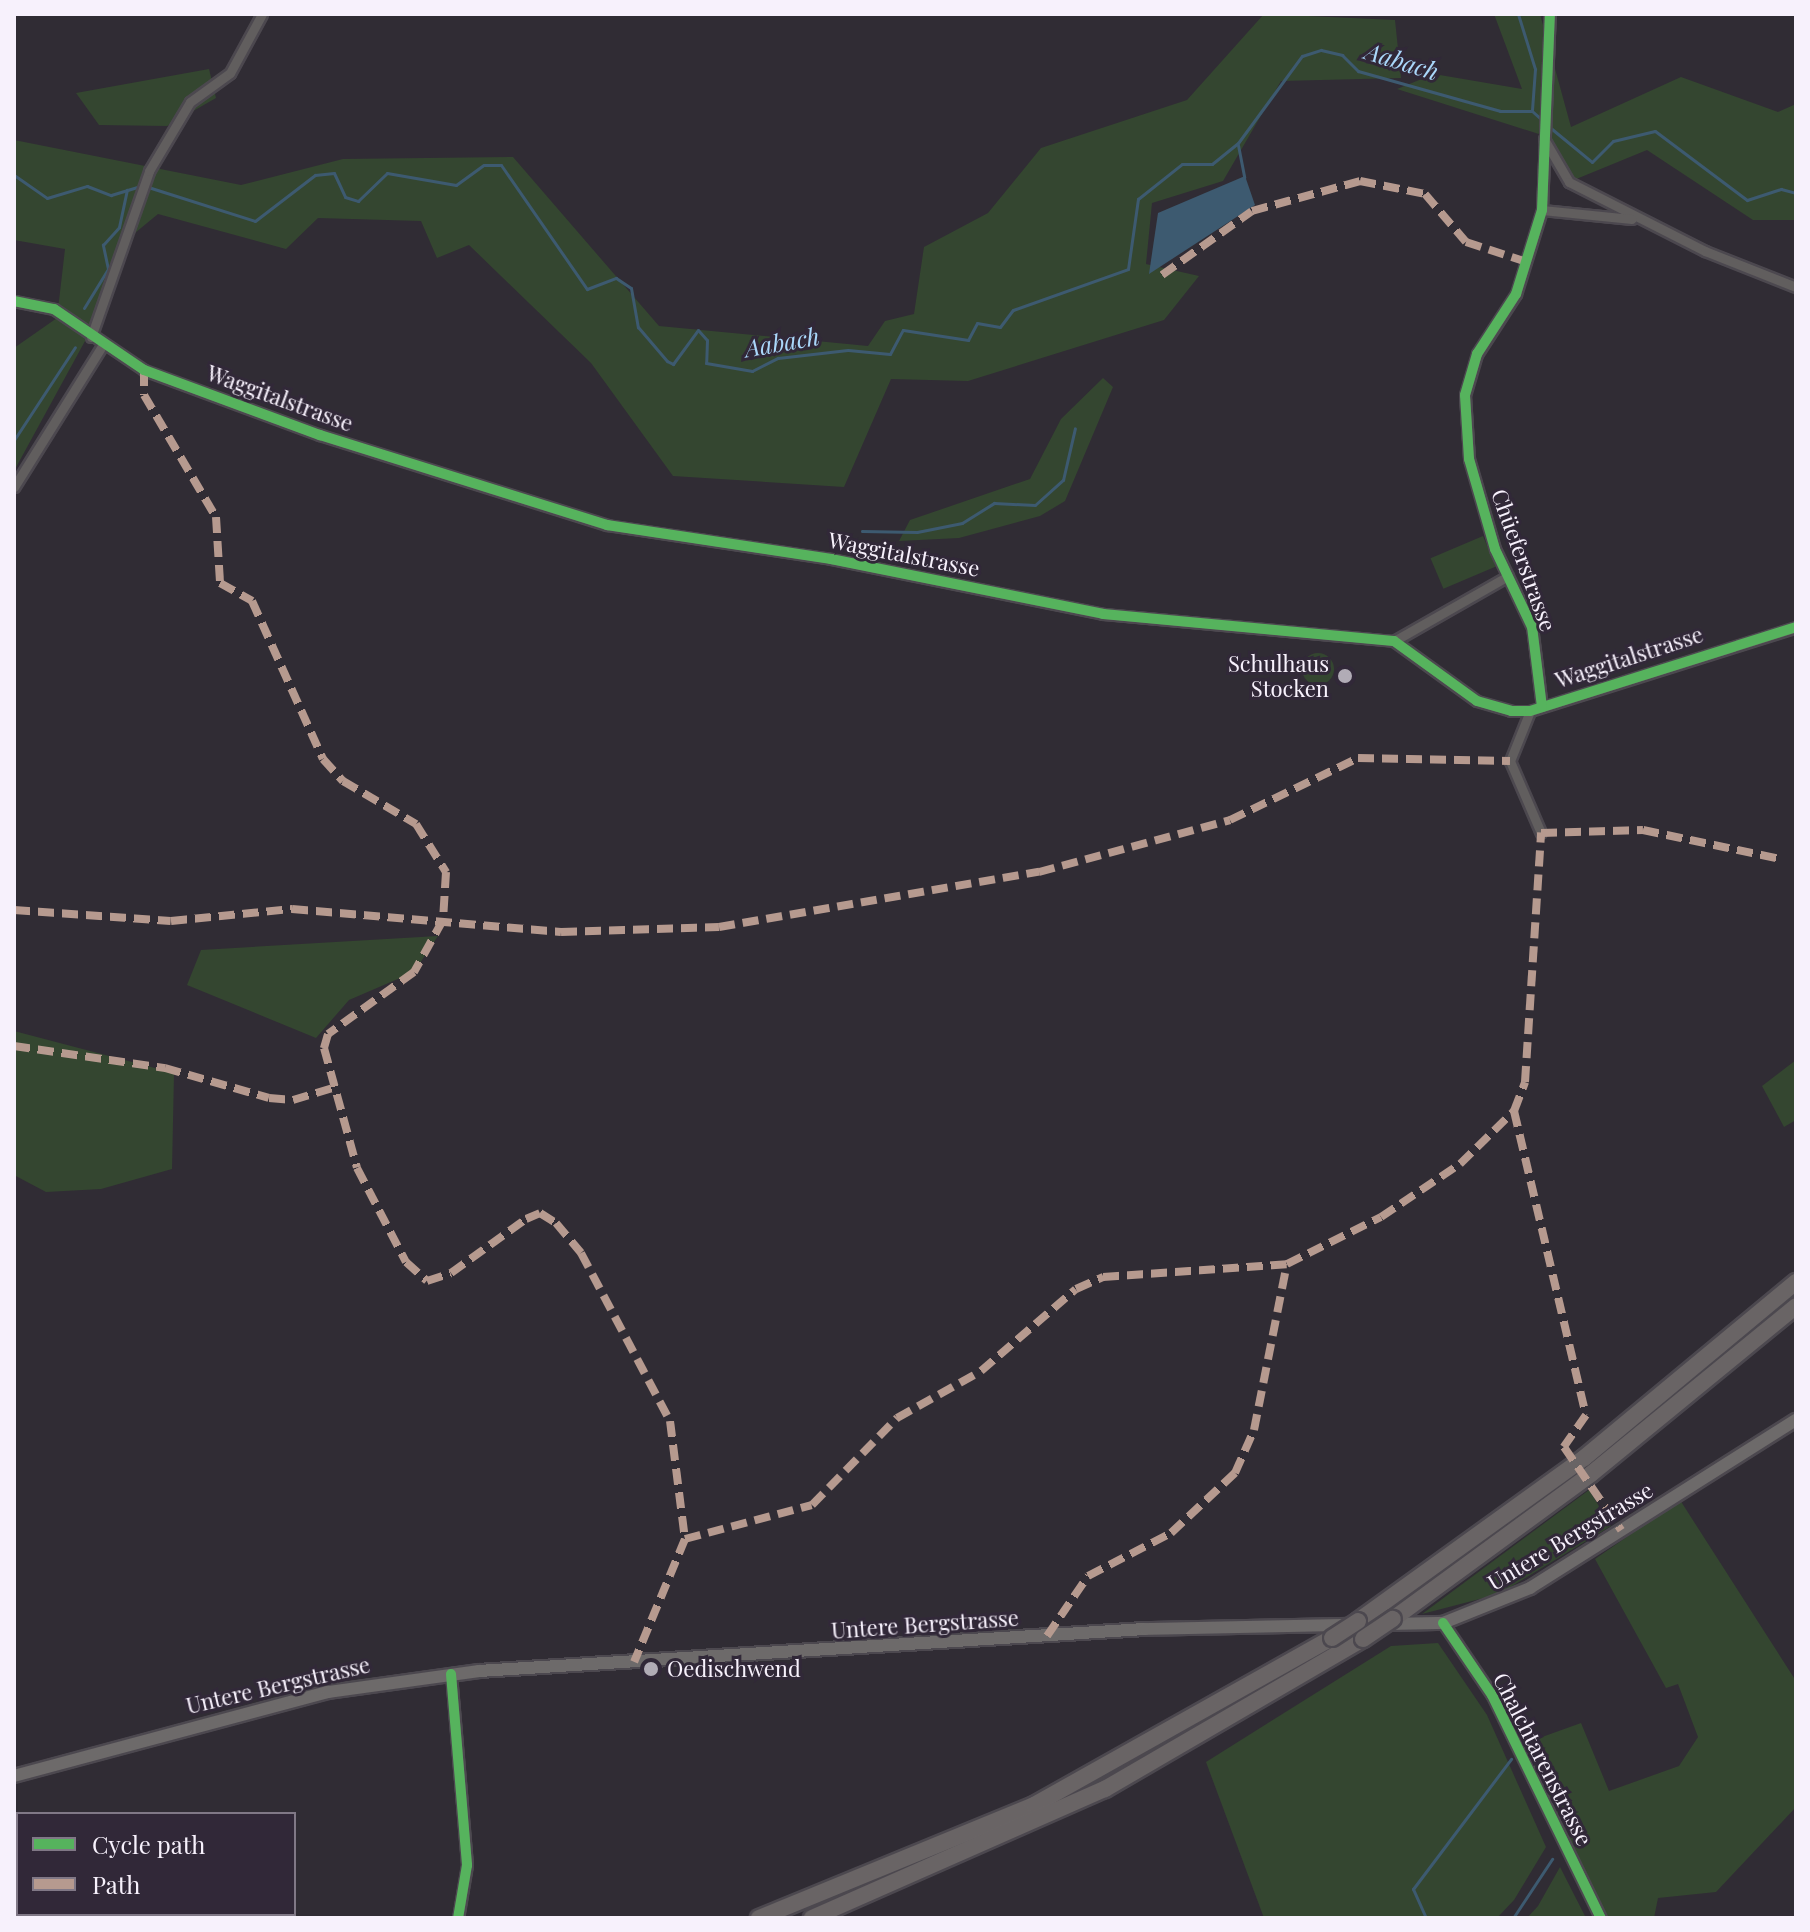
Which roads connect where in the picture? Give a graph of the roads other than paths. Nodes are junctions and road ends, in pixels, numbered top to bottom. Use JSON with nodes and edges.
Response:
{"nodes":[{"id":1,"x":262,"y":14,"type":"edge"},
{"id":2,"x":1550,"y":14,"type":"edge"},
{"id":3,"x":1543,"y":131,"type":"junction"},
{"id":4,"x":1542,"y":210,"type":"junction"},
{"id":5,"x":1640,"y":220,"type":"junction"},
{"id":6,"x":1796,"y":287,"type":"edge"},
{"id":7,"x":14,"y":301,"type":"edge"},
{"id":8,"x":91,"y":337,"type":"junction"},
{"id":9,"x":102,"y":346,"type":"junction"},
{"id":10,"x":14,"y":487,"type":"edge"},
{"id":11,"x":1508,"y":576,"type":"junction"},
{"id":12,"x":1796,"y":627,"type":"edge"},
{"id":13,"x":1394,"y":641,"type":"junction"},
{"id":14,"x":1542,"y":707,"type":"junction"},
{"id":15,"x":1530,"y":711,"type":"junction"},
{"id":16,"x":1541,"y":833,"type":"dead end"},
{"id":17,"x":1796,"y":1282,"type":"edge"},
{"id":18,"x":1796,"y":1306,"type":"edge"},
{"id":19,"x":1796,"y":1420,"type":"edge"},
{"id":20,"x":1443,"y":1623,"type":"junction"},
{"id":21,"x":451,"y":1674,"type":"junction"},
{"id":22,"x":14,"y":1776,"type":"edge"},
{"id":23,"x":458,"y":1918,"type":"edge"},
{"id":24,"x":759,"y":1918,"type":"edge"},
{"id":25,"x":812,"y":1918,"type":"edge"},
{"id":26,"x":1601,"y":1918,"type":"edge"}],
"edges":[{"from":1,"to":8,"type":"street"},
{"from":2,"to":3,"type":"street","name":"Chüeferstrasse"},
{"from":3,"to":4,"type":"street","name":"Chüeferstrasse"},
{"from":3,"to":5,"type":"street"},
{"from":4,"to":5,"type":"street"},
{"from":4,"to":11,"type":"street","name":"Chüeferstrasse"},
{"from":5,"to":6,"type":"street"},
{"from":7,"to":8,"type":"street","name":"Waggitalstrasse"},
{"from":8,"to":9,"type":"street","name":"Waggitalstrasse"},
{"from":9,"to":10,"type":"street"},
{"from":9,"to":13,"type":"street","name":"Waggitalstrasse"},
{"from":11,"to":13,"type":"street"},
{"from":11,"to":14,"type":"street","name":"Chüeferstrasse"},
{"from":12,"to":14,"type":"street","name":"Waggitalstrasse"},
{"from":13,"to":15,"type":"street","name":"Waggitalstrasse"},
{"from":14,"to":15,"type":"street","name":"Waggitalstrasse"},
{"from":15,"to":16,"type":"street"},
{"from":17,"to":24,"type":"highway","bridge":true},
{"from":18,"to":25,"type":"highway","bridge":true},
{"from":19,"to":20,"type":"main road","name":"Untere Bergstrasse"},
{"from":20,"to":21,"type":"main road","name":"Untere Bergstrasse"},
{"from":20,"to":26,"type":"street","name":"Chalchtarenstrasse"},
{"from":21,"to":22,"type":"main road","name":"Untere Bergstrasse"},
{"from":21,"to":23,"type":"street"}]}
